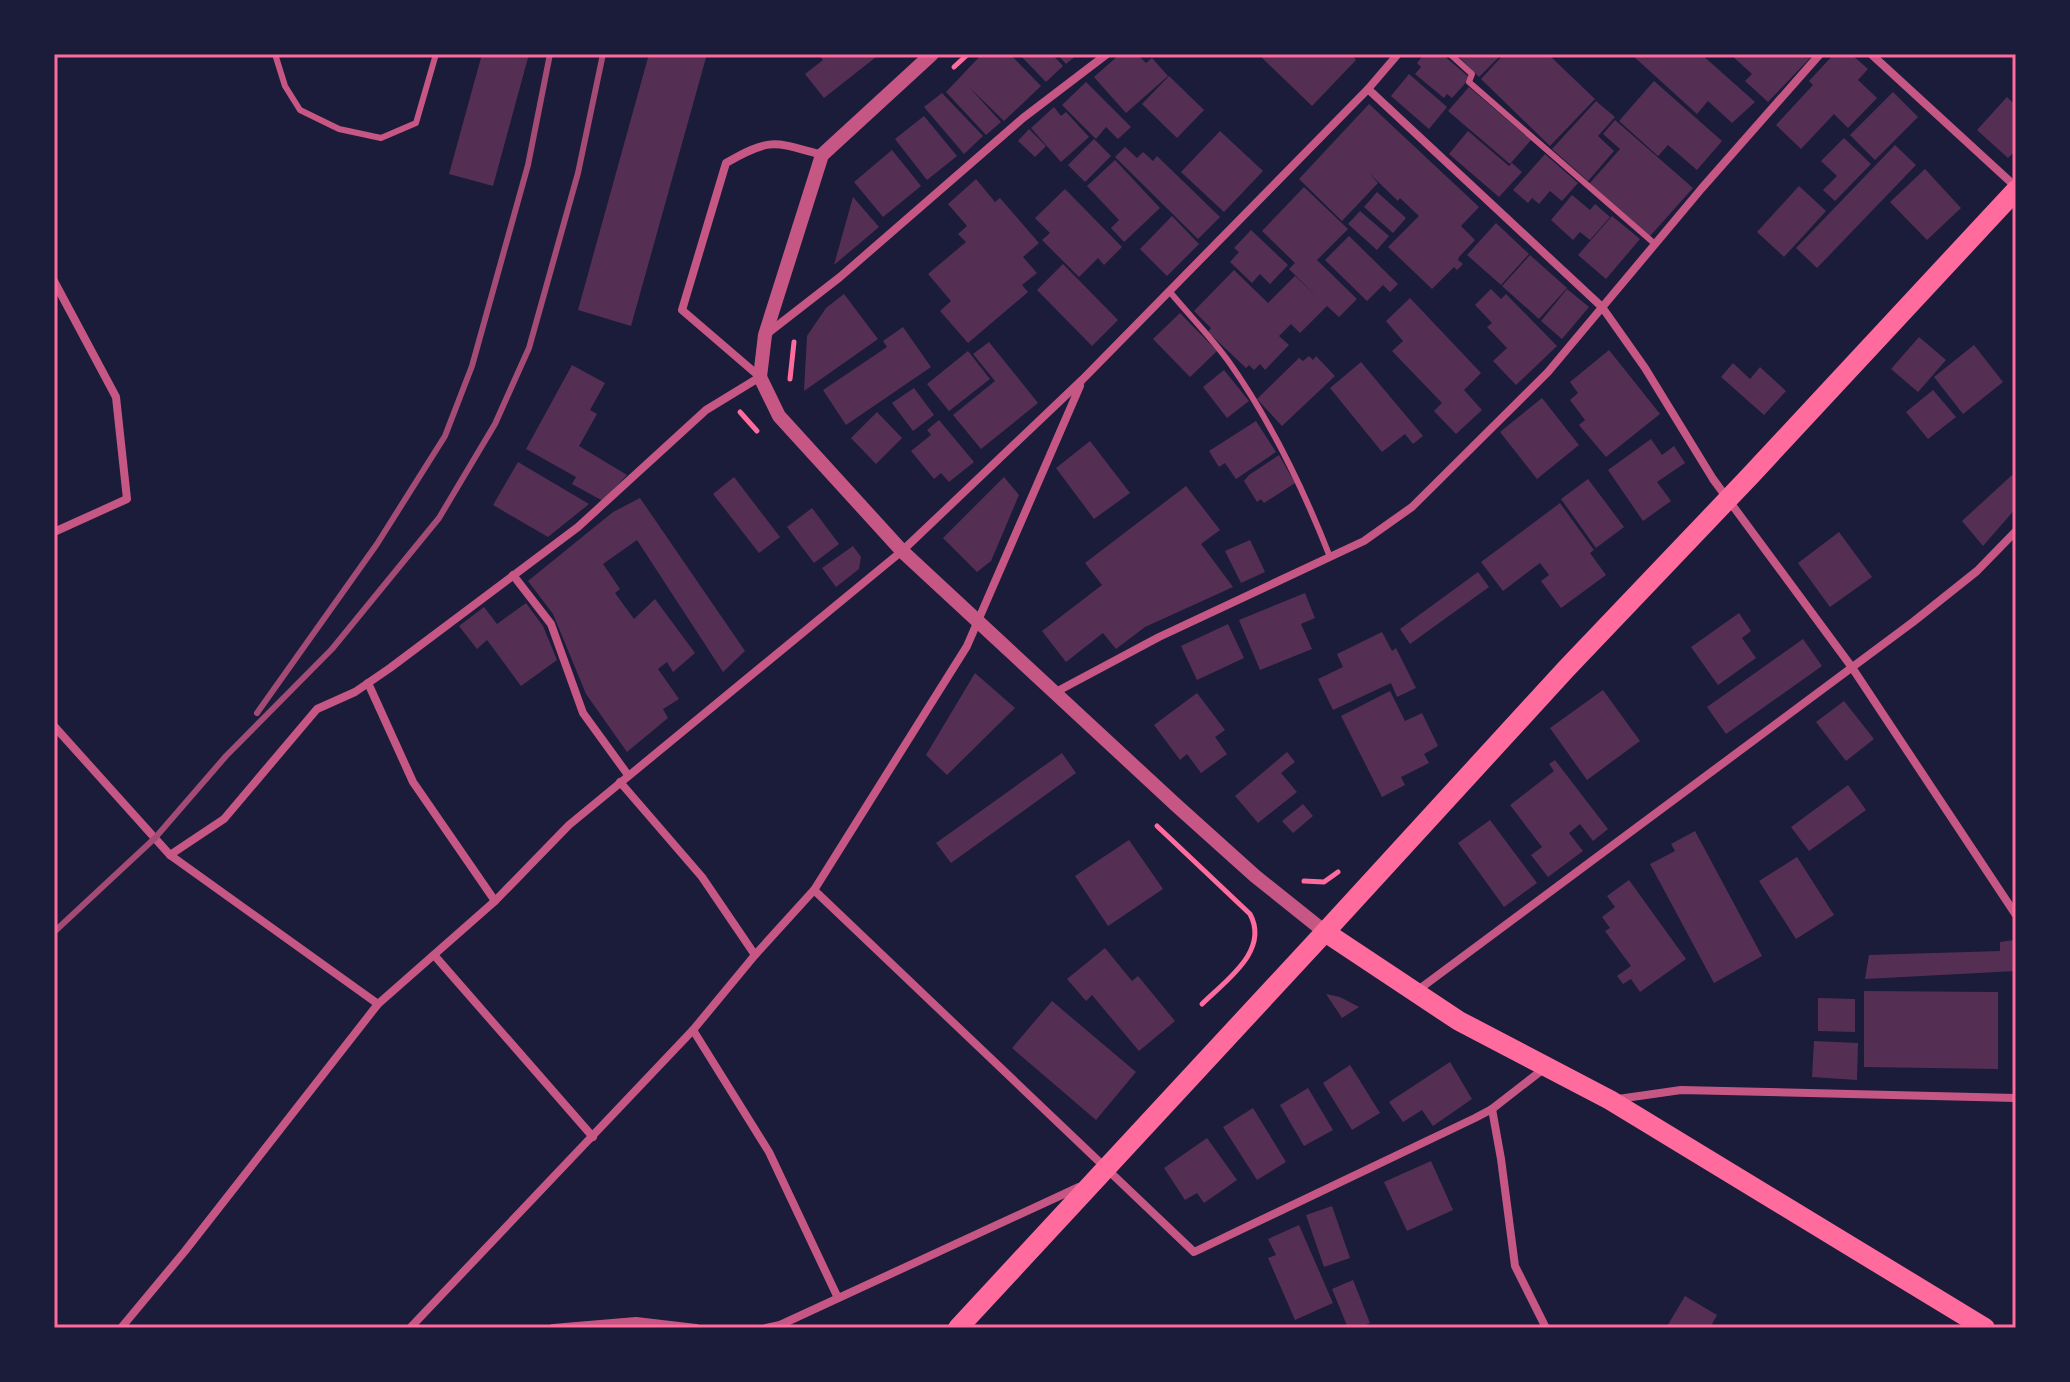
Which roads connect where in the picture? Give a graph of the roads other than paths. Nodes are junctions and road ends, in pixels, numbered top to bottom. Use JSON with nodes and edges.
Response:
{"nodes":[{"id":1,"x":275,"y":54,"type":"edge"},
{"id":2,"x":436,"y":54,"type":"edge"},
{"id":3,"x":932,"y":54,"type":"edge"},
{"id":4,"x":1107,"y":54,"type":"edge"},
{"id":5,"x":1398,"y":54,"type":"edge"},
{"id":6,"x":1450,"y":54,"type":"edge"},
{"id":7,"x":1820,"y":54,"type":"edge"},
{"id":8,"x":1871,"y":54,"type":"edge"},
{"id":9,"x":1368,"y":89,"type":"junction"},
{"id":10,"x":822,"y":155,"type":"junction"},
{"id":11,"x":2016,"y":188,"type":"edge"},
{"id":12,"x":1655,"y":244,"type":"junction"},
{"id":13,"x":54,"y":281,"type":"edge"},
{"id":14,"x":1170,"y":292,"type":"junction"},
{"id":15,"x":1602,"y":307,"type":"junction"},
{"id":16,"x":765,"y":335,"type":"junction"},
{"id":17,"x":760,"y":377,"type":"junction"},
{"id":18,"x":1082,"y":380,"type":"junction"},
{"id":19,"x":1728,"y":499,"type":"junction"},
{"id":20,"x":2016,"y":531,"type":"edge"},
{"id":21,"x":54,"y":532,"type":"edge"},
{"id":22,"x":902,"y":551,"type":"junction"},
{"id":23,"x":1330,"y":558,"type":"junction"},
{"id":24,"x":513,"y":575,"type":"junction"},
{"id":25,"x":979,"y":621,"type":"junction"},
{"id":26,"x":1851,"y":666,"type":"junction"},
{"id":27,"x":368,"y":683,"type":"junction"},
{"id":28,"x":1054,"y":693,"type":"junction"},
{"id":29,"x":54,"y":726,"type":"edge"},
{"id":30,"x":628,"y":775,"type":"junction"},
{"id":31,"x":620,"y":782,"type":"junction"},
{"id":32,"x":170,"y":855,"type":"junction"},
{"id":33,"x":814,"y":890,"type":"junction"},
{"id":34,"x":495,"y":901,"type":"junction"},
{"id":35,"x":2016,"y":915,"type":"edge"},
{"id":36,"x":1325,"y":932,"type":"junction"},
{"id":37,"x":434,"y":955,"type":"junction"},
{"id":38,"x":755,"y":955,"type":"junction"},
{"id":39,"x":1416,"y":992,"type":"junction"},
{"id":40,"x":378,"y":1004,"type":"junction"},
{"id":41,"x":693,"y":1030,"type":"junction"},
{"id":42,"x":1547,"y":1067,"type":"junction"},
{"id":43,"x":2016,"y":1098,"type":"edge"},
{"id":44,"x":1610,"y":1100,"type":"junction"},
{"id":45,"x":1492,"y":1109,"type":"junction"},
{"id":46,"x":593,"y":1137,"type":"junction"},
{"id":47,"x":1101,"y":1174,"type":"junction"},
{"id":48,"x":838,"y":1298,"type":"junction"},
{"id":49,"x":121,"y":1328,"type":"edge"},
{"id":50,"x":410,"y":1328,"type":"edge"},
{"id":51,"x":553,"y":1328,"type":"edge"},
{"id":52,"x":696,"y":1328,"type":"edge"},
{"id":53,"x":766,"y":1328,"type":"edge"},
{"id":54,"x":958,"y":1328,"type":"edge"},
{"id":55,"x":1546,"y":1328,"type":"edge"},
{"id":56,"x":1985,"y":1328,"type":"edge"}],
"edges":[{"from":1,"to":2,"type":"lane"},
{"from":3,"to":10,"type":"street"},
{"from":4,"to":16,"type":"street"},
{"from":5,"to":9,"type":"street"},
{"from":6,"to":12,"type":"lane"},
{"from":7,"to":12,"type":"street"},
{"from":8,"to":11,"type":"street"},
{"from":9,"to":14,"type":"street"},
{"from":9,"to":15,"type":"street"},
{"from":10,"to":16,"type":"street"},
{"from":10,"to":17,"type":"street"},
{"from":11,"to":19,"type":"main road"},
{"from":12,"to":15,"type":"street"},
{"from":13,"to":21,"type":"street"},
{"from":14,"to":18,"type":"street"},
{"from":14,"to":23,"type":"lane"},
{"from":15,"to":19,"type":"street"},
{"from":15,"to":23,"type":"street"},
{"from":16,"to":17,"type":"street"},
{"from":17,"to":22,"type":"street"},
{"from":17,"to":24,"type":"street"},
{"from":18,"to":22,"type":"street"},
{"from":18,"to":25,"type":"street"},
{"from":19,"to":26,"type":"street"},
{"from":19,"to":36,"type":"main road"},
{"from":20,"to":26,"type":"street"},
{"from":22,"to":25,"type":"street"},
{"from":22,"to":30,"type":"street"},
{"from":23,"to":28,"type":"street"},
{"from":24,"to":27,"type":"street"},
{"from":24,"to":30,"type":"street"},
{"from":25,"to":28,"type":"street"},
{"from":25,"to":33,"type":"street"},
{"from":26,"to":35,"type":"street"},
{"from":26,"to":39,"type":"street"},
{"from":27,"to":32,"type":"street"},
{"from":27,"to":34,"type":"street"},
{"from":28,"to":36,"type":"street"},
{"from":29,"to":32,"type":"street"},
{"from":30,"to":31,"type":"street"},
{"from":31,"to":34,"type":"street"},
{"from":31,"to":38,"type":"street"},
{"from":32,"to":40,"type":"street"},
{"from":33,"to":38,"type":"street"},
{"from":33,"to":47,"type":"street"},
{"from":34,"to":37,"type":"street"},
{"from":36,"to":39,"type":"main road"},
{"from":36,"to":47,"type":"main road"},
{"from":37,"to":40,"type":"street"},
{"from":37,"to":46,"type":"street"},
{"from":38,"to":41,"type":"street"},
{"from":39,"to":42,"type":"main road"},
{"from":40,"to":49,"type":"street"},
{"from":41,"to":46,"type":"street"},
{"from":41,"to":48,"type":"street"},
{"from":42,"to":44,"type":"main road"},
{"from":42,"to":45,"type":"street"},
{"from":43,"to":44,"type":"street"},
{"from":44,"to":56,"type":"main road"},
{"from":45,"to":47,"type":"street"},
{"from":45,"to":55,"type":"street"},
{"from":46,"to":50,"type":"street"},
{"from":47,"to":48,"type":"street"},
{"from":47,"to":54,"type":"main road"},
{"from":48,"to":53,"type":"street"},
{"from":51,"to":52,"type":"street"}]}
